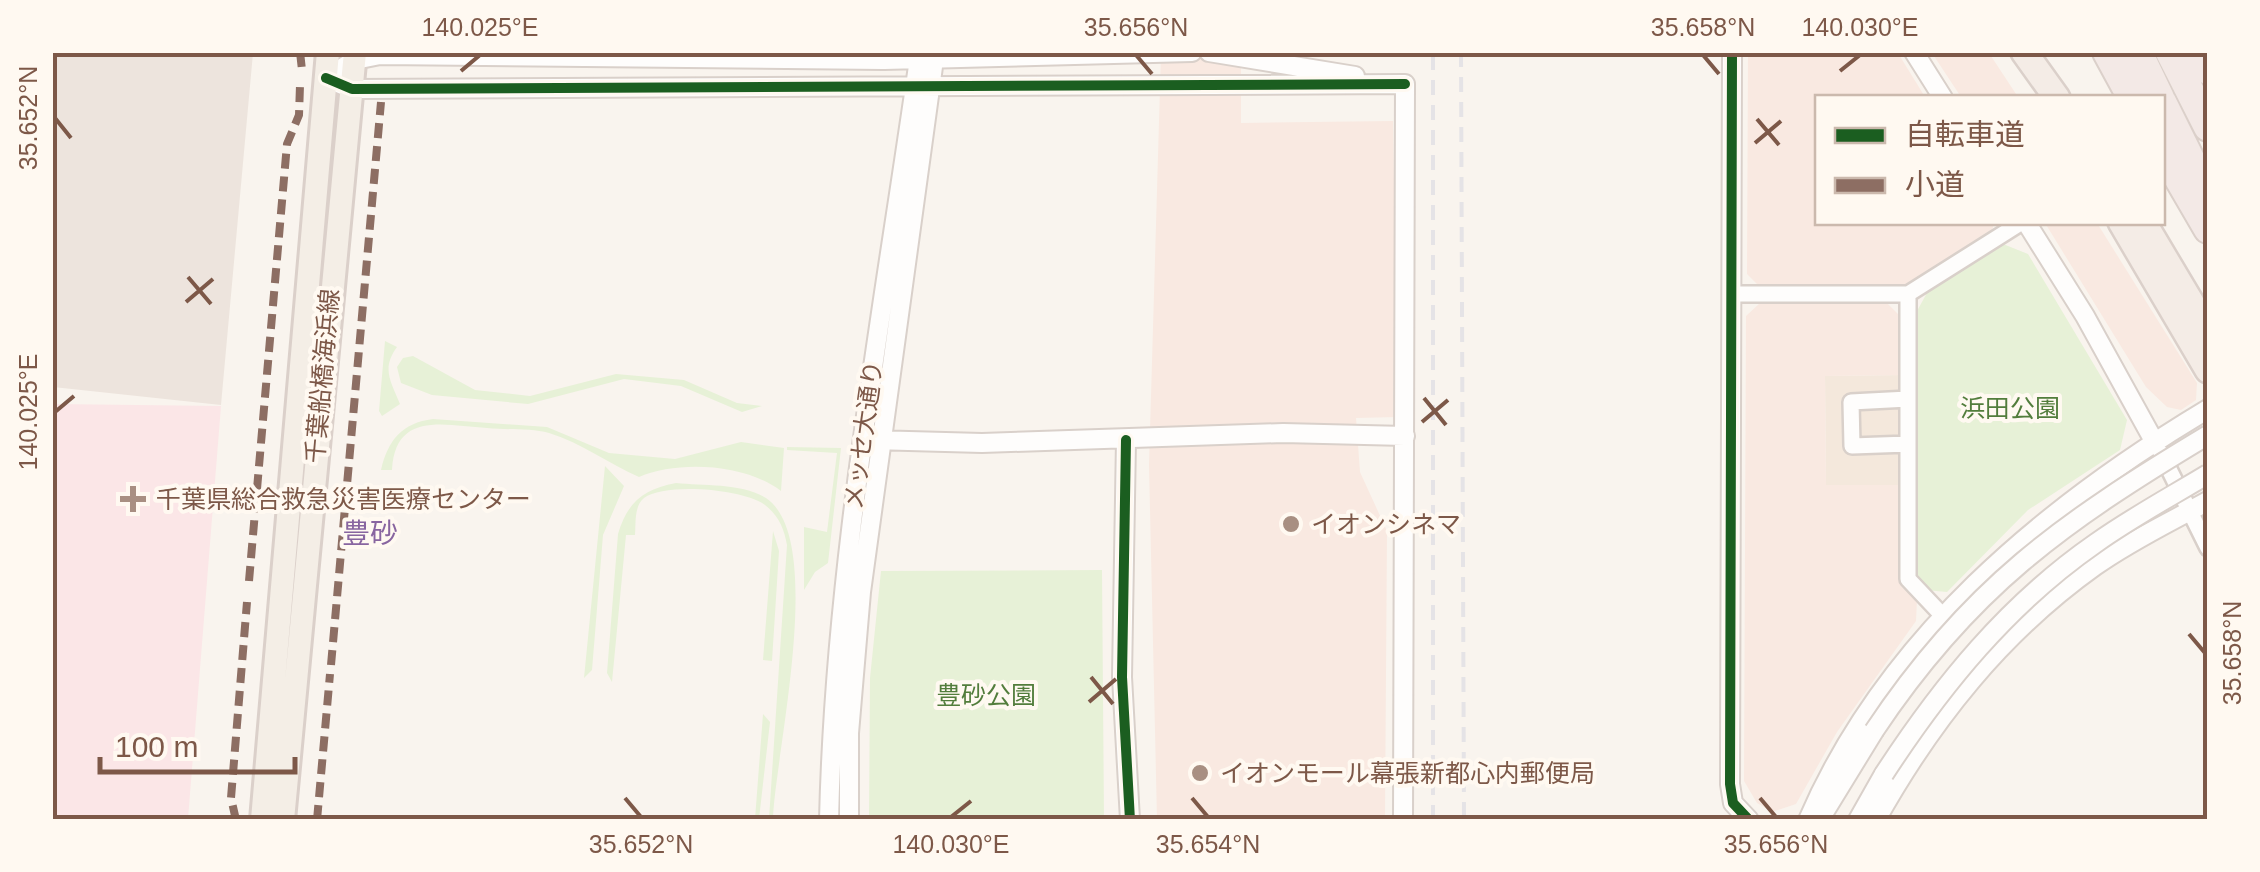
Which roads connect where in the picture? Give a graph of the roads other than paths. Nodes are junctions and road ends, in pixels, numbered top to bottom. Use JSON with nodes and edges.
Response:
{"nodes":[{"id":1,"x":328,"y":52,"type":"edge"},
{"id":2,"x":1192,"y":52,"type":"edge"},
{"id":3,"x":1209,"y":52,"type":"edge"},
{"id":4,"x":1732,"y":52,"type":"edge"},
{"id":5,"x":1914,"y":52,"type":"edge"},
{"id":6,"x":2007,"y":52,"type":"edge"},
{"id":7,"x":2024,"y":52,"type":"edge"},
{"id":8,"x":2107,"y":52,"type":"edge"},
{"id":9,"x":2138,"y":52,"type":"edge"},
{"id":10,"x":2170,"y":52,"type":"edge"},
{"id":11,"x":2200,"y":52,"type":"edge"},
{"id":12,"x":927,"y":55,"type":"edge"},
{"id":13,"x":355,"y":56,"type":"edge"},
{"id":14,"x":712,"y":56,"type":"edge"},
{"id":15,"x":2208,"y":70,"type":"edge"},
{"id":16,"x":326,"y":78,"type":"junction"},
{"id":17,"x":1405,"y":84,"type":"junction"},
{"id":18,"x":922,"y":88,"type":"junction"},
{"id":19,"x":352,"y":89,"type":"junction"},
{"id":20,"x":2048,"y":94,"type":"edge"},
{"id":21,"x":1941,"y":95,"type":"edge"},
{"id":22,"x":2130,"y":95,"type":"edge"},
{"id":23,"x":2159,"y":95,"type":"edge"},
{"id":24,"x":2165,"y":108,"type":"edge"},
{"id":25,"x":2208,"y":127,"type":"edge"},
{"id":26,"x":2165,"y":155,"type":"edge"},
{"id":27,"x":2208,"y":196,"type":"edge"},
{"id":28,"x":2019,"y":225,"type":"edge"},
{"id":29,"x":2026,"y":225,"type":"edge"},
{"id":30,"x":2123,"y":225,"type":"edge"},
{"id":31,"x":2145,"y":225,"type":"edge"},
{"id":32,"x":2208,"y":229,"type":"edge"},
{"id":33,"x":1731,"y":294,"type":"junction"},
{"id":34,"x":1908,"y":294,"type":"junction"},
{"id":35,"x":2208,"y":331,"type":"edge"},
{"id":36,"x":2208,"y":370,"type":"edge"},
{"id":37,"x":1908,"y":399,"type":"junction"},
{"id":38,"x":2208,"y":409,"type":"edge"},
{"id":39,"x":2208,"y":435,"type":"edge"},
{"id":40,"x":1406,"y":436,"type":"junction"},
{"id":41,"x":862,"y":439,"type":"junction"},
{"id":42,"x":882,"y":440,"type":"junction"},
{"id":43,"x":1126,"y":440,"type":"junction"},
{"id":44,"x":2154,"y":441,"type":"junction"},
{"id":45,"x":1908,"y":444,"type":"junction"},
{"id":46,"x":2208,"y":474,"type":"edge"},
{"id":47,"x":2199,"y":506,"type":"edge"},
{"id":48,"x":2208,"y":548,"type":"edge"},
{"id":49,"x":1942,"y":616,"type":"junction"},
{"id":50,"x":262,"y":820,"type":"edge"},
{"id":51,"x":282,"y":820,"type":"edge"},
{"id":52,"x":829,"y":820,"type":"edge"},
{"id":53,"x":850,"y":820,"type":"edge"},
{"id":54,"x":1130,"y":820,"type":"edge"},
{"id":55,"x":1403,"y":820,"type":"edge"},
{"id":56,"x":1749,"y":820,"type":"edge"},
{"id":57,"x":1808,"y":820,"type":"edge"},
{"id":58,"x":1820,"y":820,"type":"edge"},
{"id":59,"x":1858,"y":820,"type":"edge"},
{"id":60,"x":1876,"y":820,"type":"edge"}],
"edges":[{"from":1,"to":16,"type":"main road","name":"千葉船橋海浜線"},
{"from":2,"to":12,"type":"street"},
{"from":3,"to":17,"type":"street"},
{"from":4,"to":33,"type":"street"},
{"from":5,"to":21,"type":"street"},
{"from":6,"to":20,"type":"highway"},
{"from":7,"to":20,"type":"highway"},
{"from":8,"to":22,"type":"highway"},
{"from":9,"to":23,"type":"highway"},
{"from":10,"to":25,"type":"highway"},
{"from":11,"to":15,"type":"highway"},
{"from":12,"to":14,"type":"street"},
{"from":12,"to":18,"type":"street","name":"メッセ大通り"},
{"from":13,"to":14,"type":"street"},
{"from":13,"to":16,"type":"street"},
{"from":13,"to":19,"type":"main road","name":"千葉船橋海浜線"},
{"from":16,"to":19,"type":"street"},
{"from":16,"to":50,"type":"main road","name":"千葉船橋海浜線"},
{"from":17,"to":18,"type":"street"},
{"from":17,"to":40,"type":"street"},
{"from":18,"to":19,"type":"street"},
{"from":18,"to":41,"type":"street","name":"メッセ大通り"},
{"from":18,"to":42,"type":"street","name":"メッセ大通り"},
{"from":19,"to":51,"type":"main road","name":"千葉船橋海浜線"},
{"from":24,"to":27,"type":"highway"},
{"from":26,"to":32,"type":"highway"},
{"from":28,"to":34,"type":"street"},
{"from":29,"to":44,"type":"street"},
{"from":30,"to":36,"type":"highway"},
{"from":31,"to":35,"type":"highway"},
{"from":33,"to":34,"type":"street"},
{"from":33,"to":56,"type":"street"},
{"from":34,"to":37,"type":"street"},
{"from":37,"to":45,"type":"street"},
{"from":37,"to":45,"type":"street"},
{"from":38,"to":44,"type":"street"},
{"from":39,"to":58,"type":"street","bridge":true},
{"from":40,"to":43,"type":"street"},
{"from":40,"to":55,"type":"street"},
{"from":41,"to":42,"type":"street"},
{"from":41,"to":52,"type":"street","name":"メッセ大通り"},
{"from":42,"to":43,"type":"street"},
{"from":42,"to":53,"type":"street","name":"メッセ大通り"},
{"from":43,"to":54,"type":"street"},
{"from":44,"to":47,"type":"street"},
{"from":44,"to":49,"type":"street"},
{"from":45,"to":49,"type":"street"},
{"from":46,"to":59,"type":"street","bridge":true},
{"from":47,"to":48,"type":"street"},
{"from":47,"to":60,"type":"street"},
{"from":49,"to":57,"type":"street"}]}
